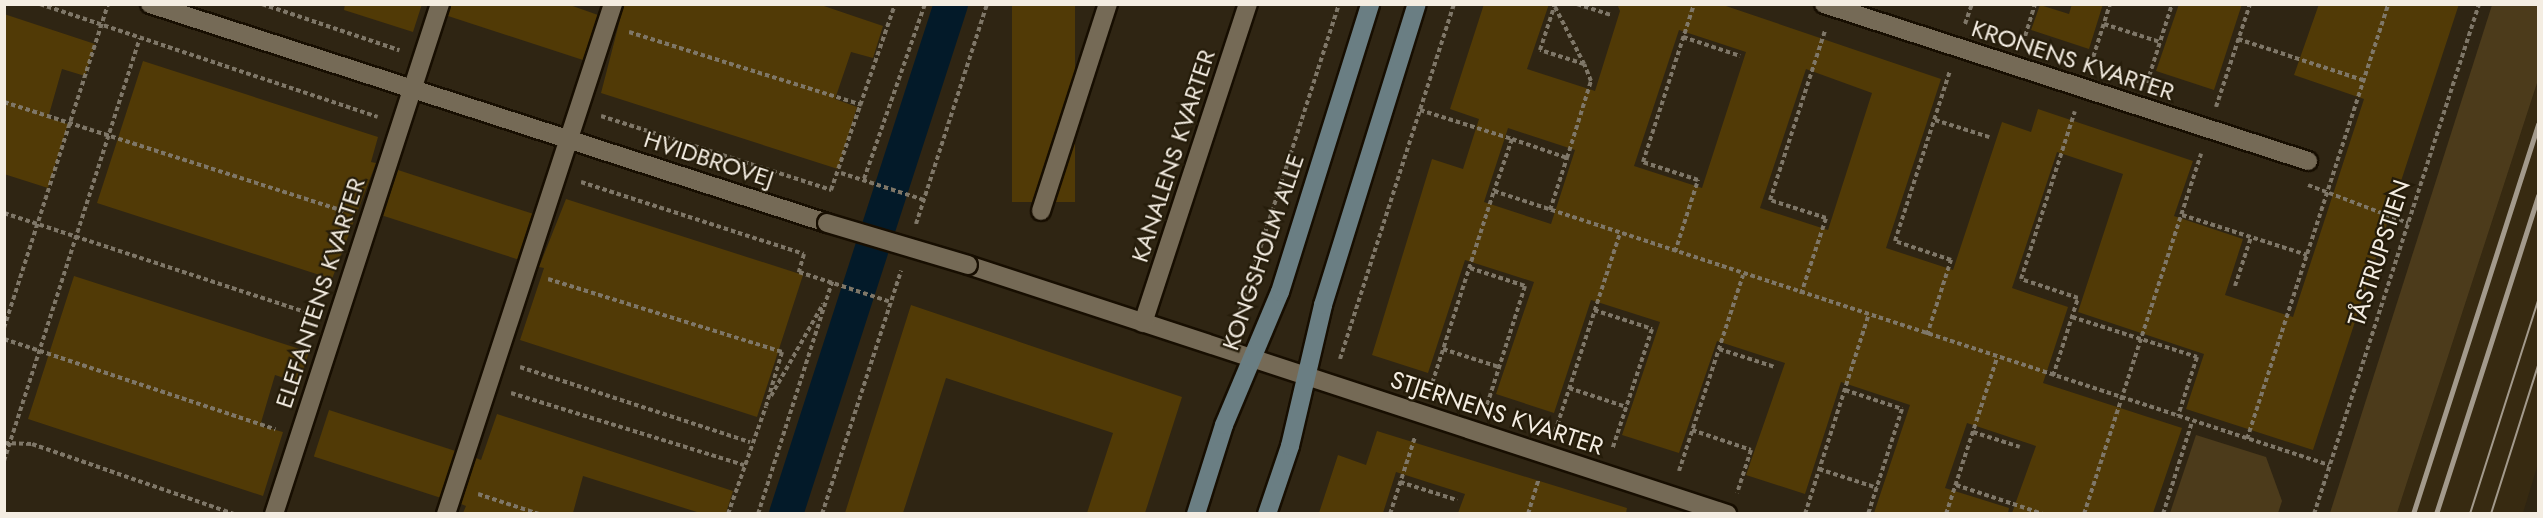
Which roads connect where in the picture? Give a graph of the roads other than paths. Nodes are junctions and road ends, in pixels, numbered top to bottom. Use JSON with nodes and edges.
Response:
{"nodes":[{"id":1,"x":150,"y":4,"type":"edge"},
{"id":2,"x":440,"y":4,"type":"edge"},
{"id":3,"x":612,"y":4,"type":"edge"},
{"id":4,"x":1108,"y":4,"type":"edge"},
{"id":5,"x":1248,"y":4,"type":"edge"},
{"id":6,"x":1370,"y":4,"type":"edge"},
{"id":7,"x":1417,"y":4,"type":"edge"},
{"id":8,"x":1828,"y":6,"type":"edge"},
{"id":9,"x":413,"y":88,"type":"junction"},
{"id":10,"x":568,"y":138,"type":"junction"},
{"id":11,"x":2308,"y":161,"type":"road end"},
{"id":12,"x":1041,"y":211,"type":"dead end"},
{"id":13,"x":1143,"y":323,"type":"junction"},
{"id":14,"x":1253,"y":357,"type":"junction"},
{"id":15,"x":1307,"y":375,"type":"junction"},
{"id":16,"x":1730,"y":508,"type":"edge"},
{"id":17,"x":274,"y":513,"type":"edge"},
{"id":18,"x":446,"y":513,"type":"edge"},
{"id":19,"x":1196,"y":513,"type":"edge"},
{"id":20,"x":1267,"y":513,"type":"edge"}],
"edges":[{"from":1,"to":9,"type":"street","name":"HVIDBROVEJ"},
{"from":2,"to":9,"type":"street","name":"ELEFANTENS KVARTER"},
{"from":3,"to":10,"type":"street"},
{"from":4,"to":12,"type":"street"},
{"from":5,"to":13,"type":"street","name":"KANALENS KVARTER"},
{"from":6,"to":14,"type":"street","name":"KONGSHOLM ALLE"},
{"from":7,"to":15,"type":"street"},
{"from":8,"to":11,"type":"street","name":"KRONENS KVARTER"},
{"from":9,"to":10,"type":"street","name":"HVIDBROVEJ"},
{"from":9,"to":17,"type":"street","name":"ELEFANTENS KVARTER"},
{"from":10,"to":13,"type":"street","name":"HVIDBROVEJ","bridge":true},
{"from":10,"to":18,"type":"street"},
{"from":13,"to":14,"type":"street","name":"HVIDBROVEJ"},
{"from":14,"to":15,"type":"street","name":"STJERNENS KVARTER"},
{"from":14,"to":19,"type":"street","name":"KONGSHOLM ALLE"},
{"from":15,"to":16,"type":"street","name":"STJERNENS KVARTER"},
{"from":15,"to":20,"type":"street"}]}
